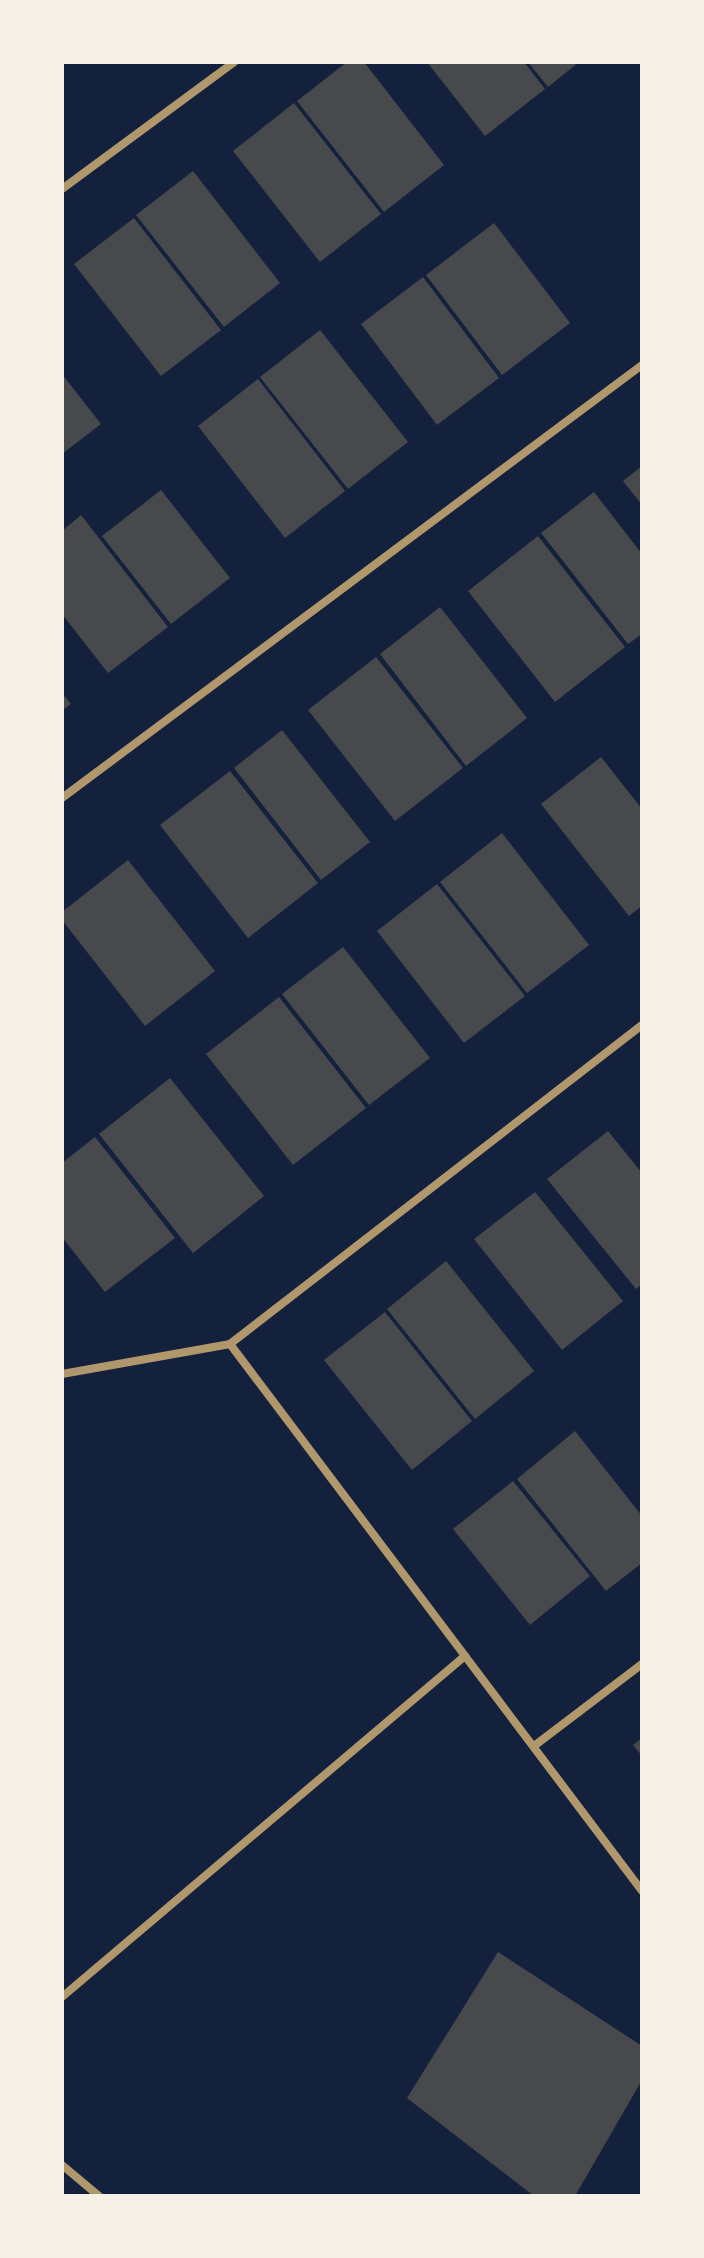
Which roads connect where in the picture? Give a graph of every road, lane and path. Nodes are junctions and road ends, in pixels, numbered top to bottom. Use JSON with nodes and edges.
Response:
{"nodes":[{"id":1,"x":234,"y":62,"type":"edge"},
{"id":2,"x":62,"y":189,"type":"edge"},
{"id":3,"x":642,"y":365,"type":"edge"},
{"id":4,"x":62,"y":798,"type":"edge"},
{"id":5,"x":642,"y":1025,"type":"edge"},
{"id":6,"x":230,"y":1344,"type":"junction"},
{"id":7,"x":62,"y":1374,"type":"edge"},
{"id":8,"x":465,"y":1656,"type":"junction"},
{"id":9,"x":642,"y":1664,"type":"edge"},
{"id":10,"x":534,"y":1746,"type":"junction"},
{"id":11,"x":642,"y":1891,"type":"edge"},
{"id":12,"x":62,"y":1997,"type":"edge"},
{"id":13,"x":62,"y":2165,"type":"edge"},
{"id":14,"x":99,"y":2196,"type":"edge"}],
"edges":[{"from":1,"to":2,"type":"street"},
{"from":3,"to":4,"type":"street"},
{"from":5,"to":6,"type":"street"},
{"from":6,"to":7,"type":"street"},
{"from":6,"to":8,"type":"street"},
{"from":8,"to":10,"type":"street"},
{"from":8,"to":12,"type":"street"},
{"from":9,"to":10,"type":"street"},
{"from":10,"to":11,"type":"street"},
{"from":13,"to":14,"type":"street"}]}
